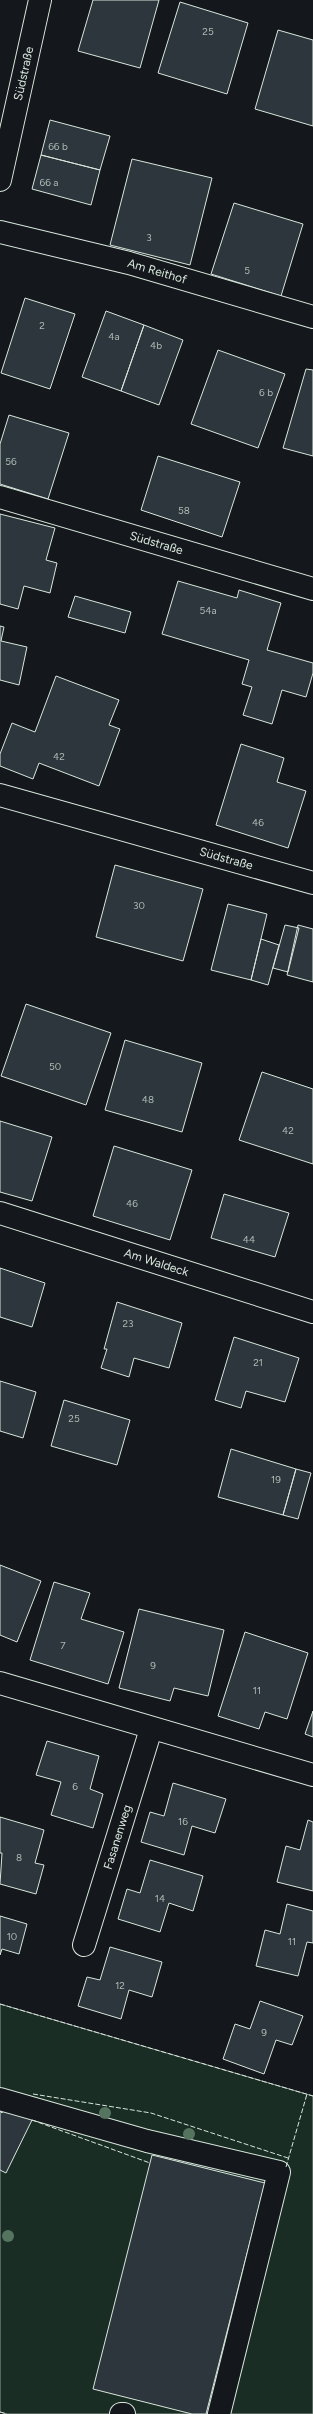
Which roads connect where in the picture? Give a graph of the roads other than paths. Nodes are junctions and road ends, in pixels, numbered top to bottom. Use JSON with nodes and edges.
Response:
{"nodes":[{"id":1,"x":40,"y":0,"type":"edge"},
{"id":2,"x":4,"y":147,"type":"edge"},
{"id":3,"x":0,"y":180,"type":"edge"},
{"id":4,"x":0,"y":232,"type":"edge"},
{"id":5,"x":313,"y":317,"type":"edge"},
{"id":6,"x":0,"y":497,"type":"edge"},
{"id":7,"x":313,"y":589,"type":"edge"},
{"id":8,"x":0,"y":795,"type":"edge"},
{"id":9,"x":313,"y":883,"type":"edge"},
{"id":10,"x":0,"y":1213,"type":"edge"},
{"id":11,"x":313,"y":1312,"type":"edge"},
{"id":12,"x":0,"y":1683,"type":"edge"},
{"id":13,"x":151,"y":1729,"type":"junction"},
{"id":14,"x":313,"y":1775,"type":"edge"},
{"id":15,"x":84,"y":1945,"type":"dead end"},
{"id":16,"x":0,"y":2099,"type":"edge"},
{"id":17,"x":121,"y":2414,"type":"edge"},
{"id":18,"x":124,"y":2414,"type":"edge"},
{"id":19,"x":219,"y":2414,"type":"edge"}],
"edges":[{"from":1,"to":2,"type":"street","name":"Südstraße"},
{"from":2,"to":3,"type":"street","name":"Südstraße"},
{"from":4,"to":5,"type":"street","name":"Am Reithof"},
{"from":6,"to":7,"type":"street","name":"Südstraße"},
{"from":8,"to":9,"type":"street","name":"Südstraße"},
{"from":10,"to":11,"type":"street","name":"Am Waldeck"},
{"from":12,"to":13,"type":"street"},
{"from":13,"to":14,"type":"street"},
{"from":13,"to":15,"type":"street","name":"Fasanenweg"},
{"from":16,"to":19,"type":"street"},
{"from":17,"to":18,"type":"street"}]}
